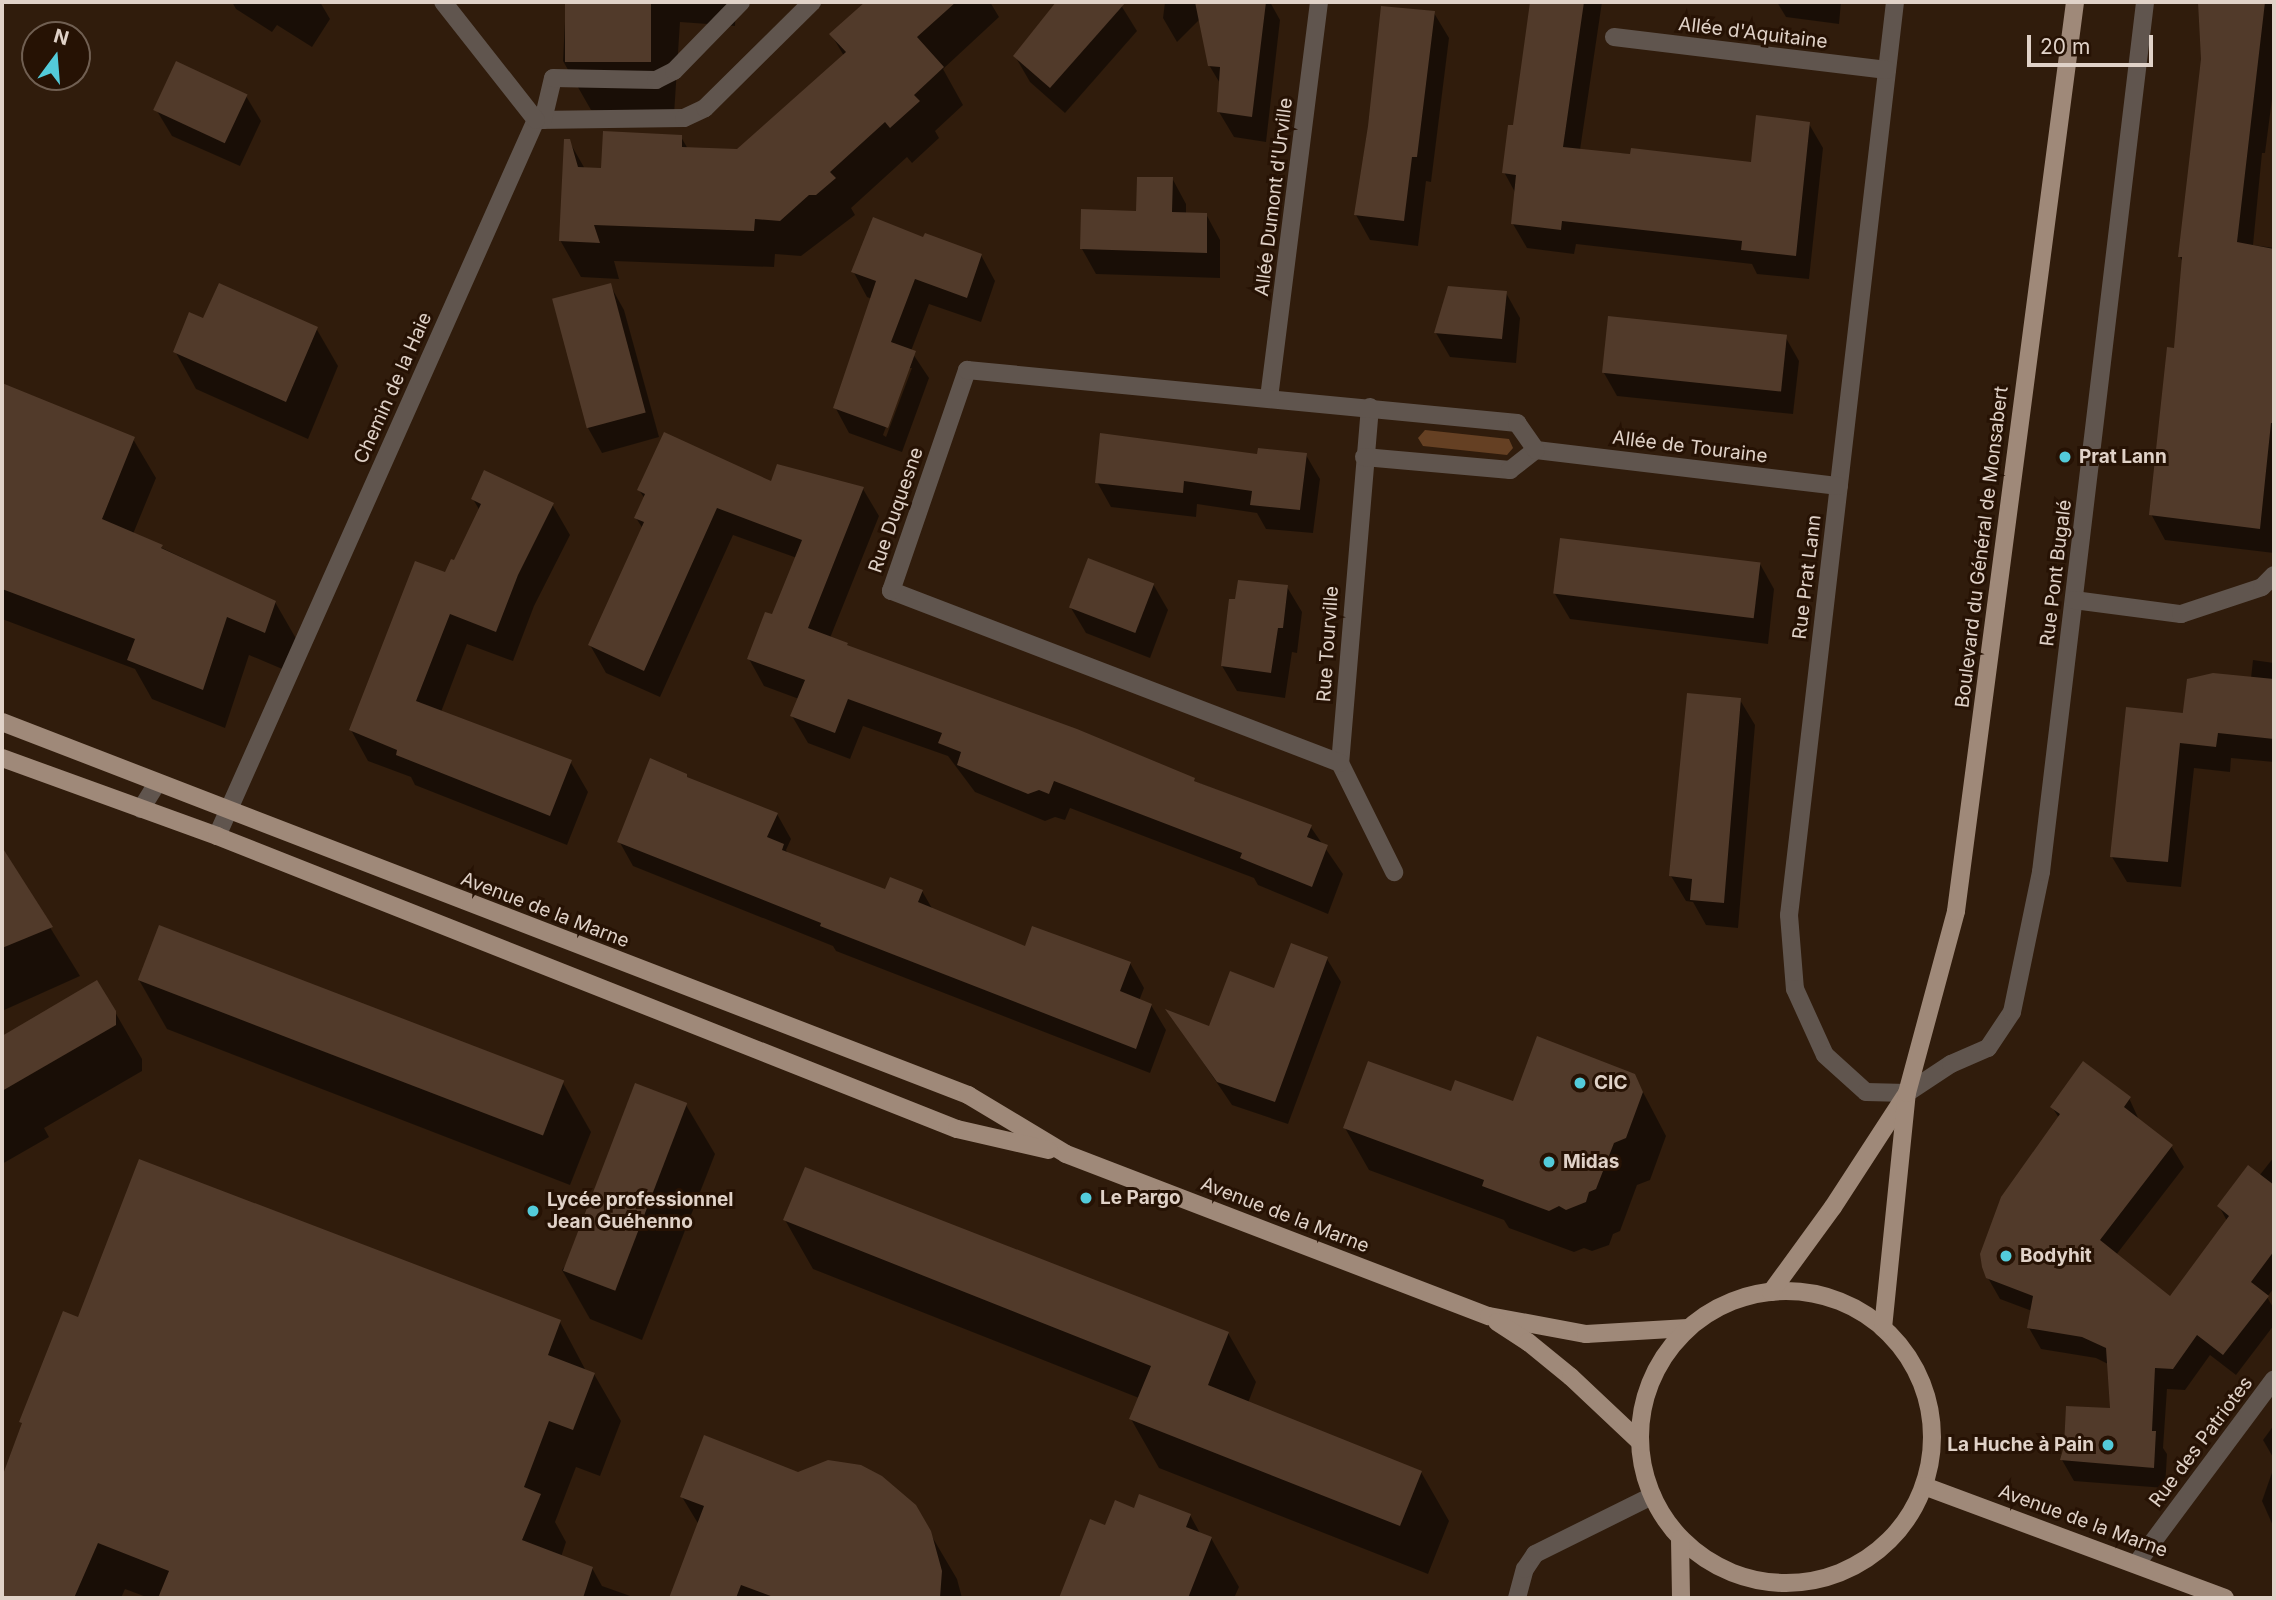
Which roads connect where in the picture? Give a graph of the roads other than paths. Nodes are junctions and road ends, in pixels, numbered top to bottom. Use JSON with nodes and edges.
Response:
{"nodes":[{"id":1,"x":443,"y":2,"type":"edge"},
{"id":2,"x":741,"y":2,"type":"edge"},
{"id":3,"x":812,"y":2,"type":"edge"},
{"id":4,"x":1319,"y":2,"type":"edge"},
{"id":5,"x":1895,"y":2,"type":"edge"},
{"id":6,"x":2075,"y":2,"type":"edge"},
{"id":7,"x":2145,"y":2,"type":"edge"},
{"id":8,"x":1614,"y":37,"type":"dead end"},
{"id":9,"x":1887,"y":70,"type":"junction"},
{"id":10,"x":539,"y":120,"type":"junction"},
{"id":11,"x":1269,"y":398,"type":"junction"},
{"id":12,"x":1370,"y":407,"type":"junction"},
{"id":13,"x":1536,"y":450,"type":"junction"},
{"id":14,"x":1364,"y":457,"type":"junction"},
{"id":15,"x":1839,"y":486,"type":"junction"},
{"id":16,"x":2274,"y":575,"type":"edge"},
{"id":17,"x":2074,"y":600,"type":"junction"},
{"id":18,"x":2,"y":722,"type":"edge"},
{"id":19,"x":2,"y":758,"type":"edge"},
{"id":20,"x":1340,"y":763,"type":"junction"},
{"id":21,"x":157,"y":783,"type":"junction"},
{"id":22,"x":141,"y":809,"type":"junction"},
{"id":23,"x":227,"y":811,"type":"junction"},
{"id":24,"x":217,"y":836,"type":"junction"},
{"id":25,"x":1394,"y":872,"type":"dead end"},
{"id":26,"x":1907,"y":1093,"type":"junction"},
{"id":27,"x":1066,"y":1154,"type":"junction"},
{"id":28,"x":1771,"y":1292,"type":"junction"},
{"id":29,"x":1489,"y":1316,"type":"junction"},
{"id":30,"x":1688,"y":1328,"type":"junction"},
{"id":31,"x":1883,"y":1328,"type":"junction"},
{"id":32,"x":2274,"y":1380,"type":"edge"},
{"id":33,"x":1639,"y":1441,"type":"junction"},
{"id":34,"x":1924,"y":1486,"type":"junction"},
{"id":35,"x":1652,"y":1496,"type":"junction"},
{"id":36,"x":1680,"y":1539,"type":"junction"},
{"id":37,"x":2137,"y":1563,"type":"junction"},
{"id":38,"x":1781,"y":1591,"type":"edge"},
{"id":39,"x":1517,"y":1598,"type":"edge"},
{"id":40,"x":1681,"y":1598,"type":"edge"},
{"id":41,"x":2225,"y":1598,"type":"edge"}],
"edges":[{"from":1,"to":10,"type":"street"},
{"from":2,"to":10,"type":"street","name":"Chemin de la Haie"},
{"from":3,"to":10,"type":"street"},
{"from":4,"to":11,"type":"street","name":"Allée Dumont d'Urville"},
{"from":5,"to":9,"type":"street","name":"Rue Prat Lann"},
{"from":6,"to":26,"type":"main road","name":"Boulevard du Général de Monsabert"},
{"from":7,"to":17,"type":"street","name":"Rue Pont Bugalé"},
{"from":8,"to":9,"type":"street","name":"Allée d'Aquitaine"},
{"from":9,"to":15,"type":"street","name":"Rue Prat Lann"},
{"from":10,"to":23,"type":"street","name":"Chemin de la Haie"},
{"from":11,"to":12,"type":"street","name":"Rue Duquesne"},
{"from":11,"to":20,"type":"street","name":"Rue Duquesne"},
{"from":12,"to":13,"type":"street"},
{"from":12,"to":14,"type":"street","name":"Rue Tourville"},
{"from":13,"to":14,"type":"street"},
{"from":13,"to":15,"type":"street","name":"Allée de Touraine"},
{"from":14,"to":20,"type":"street","name":"Rue Tourville"},
{"from":15,"to":26,"type":"street","name":"Rue Prat Lann"},
{"from":16,"to":17,"type":"street"},
{"from":17,"to":26,"type":"street","name":"Rue Pont Bugalé"},
{"from":18,"to":21,"type":"main road","name":"Avenue de la Marne"},
{"from":19,"to":22,"type":"main road","name":"Avenue de la Marne"},
{"from":20,"to":25,"type":"street"},
{"from":21,"to":22,"type":"street"},
{"from":21,"to":23,"type":"main road","name":"Avenue de la Marne"},
{"from":22,"to":24,"type":"main road","name":"Avenue de la Marne"},
{"from":23,"to":24,"type":"street","name":"Chemin de la Haie"},
{"from":23,"to":27,"type":"main road","name":"Avenue de la Marne"},
{"from":24,"to":27,"type":"main road","name":"Avenue de la Marne"},
{"from":26,"to":28,"type":"main road","name":"Boulevard du Général de Monsabert"},
{"from":26,"to":31,"type":"main road","name":"Boulevard du Général de Monsabert"},
{"from":27,"to":29,"type":"main road","name":"Avenue de la Marne"},
{"from":28,"to":30,"type":"main road"},
{"from":28,"to":31,"type":"main road"},
{"from":29,"to":30,"type":"main road","name":"Avenue de la Marne"},
{"from":29,"to":33,"type":"main road","name":"Avenue de la Marne"},
{"from":30,"to":33,"type":"main road"},
{"from":31,"to":34,"type":"main road"},
{"from":32,"to":37,"type":"street","name":"Rue des Patriotes"},
{"from":33,"to":35,"type":"main road"},
{"from":34,"to":37,"type":"main road","name":"Avenue de la Marne"},
{"from":34,"to":38,"type":"main road"},
{"from":35,"to":36,"type":"main road"},
{"from":35,"to":39,"type":"street"},
{"from":36,"to":38,"type":"main road"},
{"from":36,"to":40,"type":"main road"},
{"from":37,"to":41,"type":"main road","name":"Avenue de la Marne"}]}
